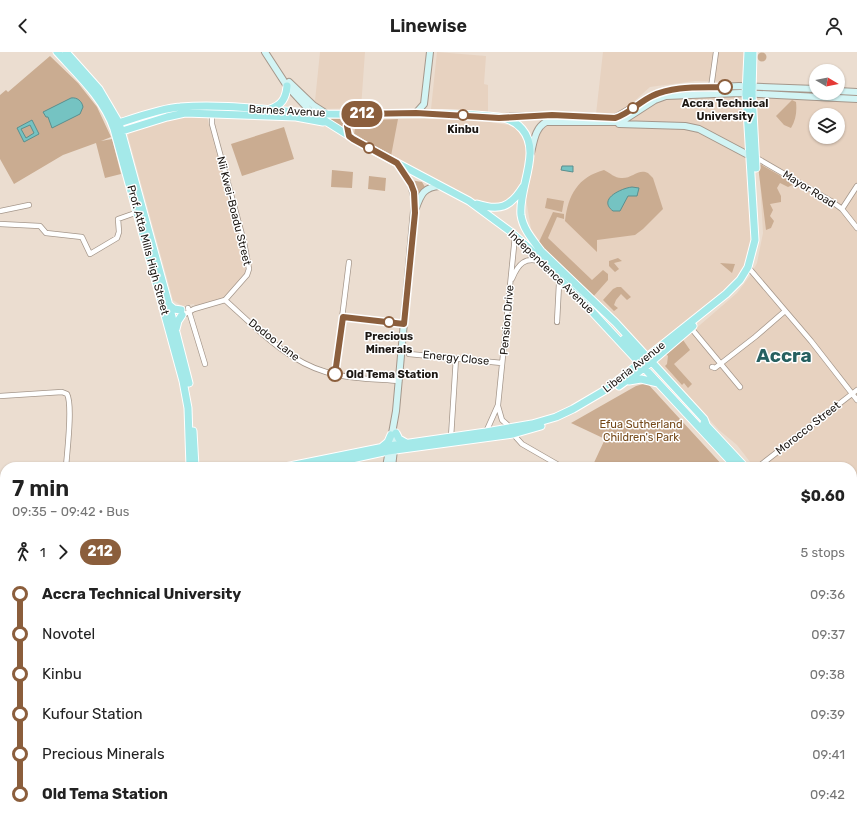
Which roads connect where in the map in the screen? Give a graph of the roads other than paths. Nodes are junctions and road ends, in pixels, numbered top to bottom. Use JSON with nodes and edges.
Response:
{"nodes":[{"id":1,"x":57,"y":52,"type":"edge"},
{"id":2,"x":66,"y":52,"type":"edge"},
{"id":3,"x":265,"y":52,"type":"edge"},
{"id":4,"x":430,"y":52,"type":"edge"},
{"id":5,"x":716,"y":52,"type":"edge"},
{"id":6,"x":748,"y":52,"type":"edge"},
{"id":7,"x":754,"y":52,"type":"edge"},
{"id":8,"x":283,"y":78,"type":"junction"},
{"id":9,"x":287,"y":86,"type":"junction"},
{"id":10,"x":711,"y":88,"type":"junction"},
{"id":11,"x":809,"y":89,"type":"edge"},
{"id":12,"x":749,"y":90,"type":"junction"},
{"id":13,"x":427,"y":91,"type":"junction"},
{"id":14,"x":845,"y":91,"type":"edge"},
{"id":15,"x":857,"y":92,"type":"edge"},
{"id":16,"x":857,"y":99,"type":"edge"},
{"id":17,"x":212,"y":106,"type":"junction"},
{"id":18,"x":266,"y":110,"type":"junction"},
{"id":19,"x":311,"y":112,"type":"junction"},
{"id":20,"x":416,"y":113,"type":"junction"},
{"id":21,"x":327,"y":114,"type":"junction"},
{"id":22,"x":361,"y":114,"type":"junction"},
{"id":23,"x":439,"y":114,"type":"junction"},
{"id":24,"x":636,"y":114,"type":"junction"},
{"id":25,"x":211,"y":115,"type":"junction"},
{"id":26,"x":499,"y":118,"type":"junction"},
{"id":27,"x":611,"y":123,"type":"junction"},
{"id":28,"x":116,"y":124,"type":"junction"},
{"id":29,"x":329,"y":124,"type":"junction"},
{"id":30,"x":642,"y":125,"type":"junction"},
{"id":31,"x":118,"y":132,"type":"junction"},
{"id":32,"x":353,"y":139,"type":"junction"},
{"id":33,"x":750,"y":145,"type":"junction"},
{"id":34,"x":738,"y":149,"type":"junction"},
{"id":35,"x":753,"y":156,"type":"junction"},
{"id":36,"x":530,"y":158,"type":"junction"},
{"id":37,"x":397,"y":163,"type":"junction"},
{"id":38,"x":524,"y":185,"type":"junction"},
{"id":39,"x":440,"y":186,"type":"junction"},
{"id":40,"x":857,"y":186,"type":"edge"},
{"id":41,"x":469,"y":201,"type":"junction"},
{"id":42,"x":29,"y":205,"type":"dead end"},
{"id":43,"x":842,"y":210,"type":"junction"},
{"id":44,"x":0,"y":211,"type":"edge"},
{"id":45,"x":138,"y":212,"type":"junction"},
{"id":46,"x":415,"y":213,"type":"junction"},
{"id":47,"x":0,"y":224,"type":"edge"},
{"id":48,"x":857,"y":228,"type":"edge"},
{"id":49,"x":515,"y":236,"type":"junction"},
{"id":50,"x":349,"y":262,"type":"dead end"},
{"id":51,"x":543,"y":262,"type":"junction"},
{"id":52,"x":749,"y":269,"type":"junction"},
{"id":53,"x":510,"y":282,"type":"junction"},
{"id":54,"x":559,"y":284,"type":"dead end"},
{"id":55,"x":225,"y":300,"type":"junction"},
{"id":56,"x":169,"y":305,"type":"junction"},
{"id":57,"x":785,"y":311,"type":"junction"},
{"id":58,"x":185,"y":312,"type":"junction"},
{"id":59,"x":169,"y":316,"type":"junction"},
{"id":60,"x":343,"y":317,"type":"junction"},
{"id":61,"x":557,"y":322,"type":"dead end"},
{"id":62,"x":404,"y":324,"type":"junction"},
{"id":63,"x":691,"y":328,"type":"junction"},
{"id":64,"x":176,"y":331,"type":"junction"},
{"id":65,"x":409,"y":354,"type":"dead end"},
{"id":66,"x":456,"y":358,"type":"junction"},
{"id":67,"x":646,"y":362,"type":"junction"},
{"id":68,"x":720,"y":363,"type":"junction"},
{"id":69,"x":205,"y":364,"type":"dead end"},
{"id":70,"x":502,"y":364,"type":"junction"},
{"id":71,"x":712,"y":367,"type":"dead end"},
{"id":72,"x":335,"y":374,"type":"junction"},
{"id":73,"x":399,"y":381,"type":"junction"},
{"id":74,"x":623,"y":383,"type":"junction"},
{"id":75,"x":659,"y":383,"type":"junction"},
{"id":76,"x":740,"y":387,"type":"dead end"},
{"id":77,"x":857,"y":390,"type":"edge"},
{"id":78,"x":852,"y":394,"type":"junction"},
{"id":79,"x":0,"y":396,"type":"edge"},
{"id":80,"x":857,"y":400,"type":"edge"},
{"id":81,"x":498,"y":405,"type":"junction"},
{"id":82,"x":512,"y":431,"type":"junction"},
{"id":83,"x":486,"y":432,"type":"junction"},
{"id":84,"x":522,"y":432,"type":"junction"},
{"id":85,"x":394,"y":434,"type":"junction"},
{"id":86,"x":451,"y":437,"type":"junction"},
{"id":87,"x":522,"y":444,"type":"junction"},
{"id":88,"x":404,"y":446,"type":"junction"},
{"id":89,"x":390,"y":450,"type":"junction"},
{"id":90,"x":66,"y":462,"type":"edge"},
{"id":91,"x":190,"y":462,"type":"edge"},
{"id":92,"x":195,"y":462,"type":"edge"},
{"id":93,"x":316,"y":462,"type":"edge"},
{"id":94,"x":337,"y":462,"type":"edge"},
{"id":95,"x":387,"y":462,"type":"edge"},
{"id":96,"x":391,"y":462,"type":"edge"},
{"id":97,"x":553,"y":462,"type":"edge"},
{"id":98,"x":731,"y":462,"type":"edge"},
{"id":99,"x":740,"y":462,"type":"edge"},
{"id":100,"x":764,"y":462,"type":"edge"}],
"edges":[{"from":1,"to":28,"type":"main road","name":"Prof. Atta Mills High Street"},
{"from":2,"to":28,"type":"main road","name":"Prof. Atta Mills High Street"},
{"from":3,"to":8,"type":"main road"},
{"from":4,"to":13,"type":"main road"},
{"from":5,"to":10,"type":"street"},
{"from":6,"to":12,"type":"main road","name":"Liberia Avenue"},
{"from":7,"to":12,"type":"main road","name":"Liberia Avenue"},
{"from":8,"to":9,"type":"main road"},
{"from":8,"to":21,"type":"main road"},
{"from":9,"to":18,"type":"main road"},
{"from":9,"to":19,"type":"main road"},
{"from":10,"to":12,"type":"main road","name":"Barnes Avenue"},
{"from":10,"to":26,"type":"main road","name":"Barnes Avenue"},
{"from":11,"to":12,"type":"main road","name":"Barnes Avenue"},
{"from":12,"to":16,"type":"main road","name":"Barnes Avenue"},
{"from":12,"to":24,"type":"main road","name":"Barnes Avenue"},
{"from":12,"to":33,"type":"main road","name":"Liberia Avenue"},
{"from":12,"to":35,"type":"main road","name":"Liberia Avenue"},
{"from":13,"to":20,"type":"main road"},
{"from":13,"to":23,"type":"main road"},
{"from":14,"to":15,"type":"main road"},
{"from":17,"to":18,"type":"main road","name":"Barnes Avenue"},
{"from":17,"to":25,"type":"street","name":"Nii Kwei-Boadu Street"},
{"from":17,"to":28,"type":"main road","name":"Barnes Avenue"},
{"from":18,"to":19,"type":"main road","name":"Barnes Avenue"},
{"from":19,"to":21,"type":"main road","name":"Barnes Avenue"},
{"from":19,"to":29,"type":"main road","name":"Independence Avenue"},
{"from":20,"to":22,"type":"main road","name":"Barnes Avenue"},
{"from":20,"to":23,"type":"main road","name":"Barnes Avenue"},
{"from":21,"to":22,"type":"main road","name":"Barnes Avenue"},
{"from":22,"to":32,"type":"main road"},
{"from":23,"to":26,"type":"main road","name":"Barnes Avenue"},
{"from":24,"to":27,"type":"main road","name":"Barnes Avenue"},
{"from":24,"to":30,"type":"main road"},
{"from":25,"to":29,"type":"main road","name":"Barnes Avenue"},
{"from":25,"to":31,"type":"main road","name":"Barnes Avenue"},
{"from":25,"to":55,"type":"street","name":"Nii Kwei-Boadu Street"},
{"from":26,"to":36,"type":"main road","name":"Independence Avenue"},
{"from":27,"to":30,"type":"main road"},
{"from":27,"to":36,"type":"main road","name":"Barnes Avenue"},
{"from":28,"to":31,"type":"main road","name":"Prof. Atta Mills High Street"},
{"from":29,"to":32,"type":"main road","name":"Independence Avenue"},
{"from":30,"to":34,"type":"main road"},
{"from":31,"to":45,"type":"main road","name":"Prof. Atta Mills High Street"},
{"from":31,"to":56,"type":"main road","name":"Prof. Atta Mills High Street"},
{"from":32,"to":37,"type":"main road","name":"Independence Avenue"},
{"from":33,"to":34,"type":"main road"},
{"from":33,"to":35,"type":"main road","name":"Liberia Avenue"},
{"from":34,"to":35,"type":"main road"},
{"from":35,"to":43,"type":"street","name":"Mayor Road"},
{"from":35,"to":52,"type":"main road","name":"Liberia Avenue"},
{"from":36,"to":38,"type":"main road","name":"Independence Avenue"},
{"from":37,"to":39,"type":"main road","name":"Independence Avenue"},
{"from":37,"to":46,"type":"main road"},
{"from":38,"to":41,"type":"main road"},
{"from":38,"to":67,"type":"main road","name":"Independence Avenue"},
{"from":39,"to":41,"type":"main road","name":"Independence Avenue"},
{"from":39,"to":46,"type":"main road"},
{"from":40,"to":43,"type":"street"},
{"from":41,"to":49,"type":"main road","name":"Independence Avenue"},
{"from":42,"to":44,"type":"street"},
{"from":43,"to":48,"type":"street","name":"Mayor Road"},
{"from":45,"to":47,"type":"street"},
{"from":45,"to":59,"type":"main road","name":"Prof. Atta Mills High Street"},
{"from":46,"to":62,"type":"main road"},
{"from":49,"to":51,"type":"main road","name":"Independence Avenue"},
{"from":49,"to":53,"type":"street","name":"Pension Drive"},
{"from":50,"to":60,"type":"street"},
{"from":51,"to":53,"type":"street"},
{"from":51,"to":67,"type":"main road","name":"Independence Avenue"},
{"from":52,"to":57,"type":"street"},
{"from":52,"to":63,"type":"main road","name":"Liberia Avenue"},
{"from":52,"to":67,"type":"main road","name":"Liberia Avenue"},
{"from":53,"to":70,"type":"street","name":"Pension Drive"},
{"from":54,"to":61,"type":"street"},
{"from":55,"to":58,"type":"street"},
{"from":55,"to":72,"type":"street","name":"Dodoo Lane"},
{"from":56,"to":58,"type":"main road"},
{"from":56,"to":59,"type":"main road","name":"Prof. Atta Mills High Street"},
{"from":57,"to":68,"type":"street"},
{"from":57,"to":78,"type":"street"},
{"from":58,"to":59,"type":"street"},
{"from":58,"to":64,"type":"main road"},
{"from":58,"to":69,"type":"street"},
{"from":59,"to":64,"type":"main road","name":"Prof. Atta Mills High Street"},
{"from":59,"to":91,"type":"main road","name":"Prof. Atta Mills High Street"},
{"from":60,"to":62,"type":"street"},
{"from":60,"to":72,"type":"street"},
{"from":62,"to":73,"type":"main road"},
{"from":63,"to":67,"type":"main road","name":"Liberia Avenue"},
{"from":63,"to":68,"type":"street"},
{"from":64,"to":92,"type":"main road","name":"Prof. Atta Mills High Street"},
{"from":65,"to":66,"type":"street","name":"Energy Close"},
{"from":66,"to":70,"type":"street","name":"Energy Close"},
{"from":66,"to":86,"type":"street"},
{"from":67,"to":74,"type":"main road","name":"Liberia Avenue"},
{"from":67,"to":75,"type":"main road","name":"Independence Avenue"},
{"from":67,"to":82,"type":"main road","name":"Liberia Avenue"},
{"from":67,"to":99,"type":"main road"},
{"from":68,"to":71,"type":"street"},
{"from":68,"to":76,"type":"street"},
{"from":70,"to":81,"type":"street","name":"Pension Drive"},
{"from":72,"to":73,"type":"street","name":"Dodoo Lane"},
{"from":73,"to":85,"type":"main road"},
{"from":74,"to":75,"type":"main road"},
{"from":74,"to":84,"type":"main road","name":"Liberia Avenue"},
{"from":75,"to":98,"type":"main road","name":"Independence Avenue"},
{"from":77,"to":78,"type":"street","name":"Morocco Street"},
{"from":78,"to":80,"type":"street"},
{"from":78,"to":100,"type":"street","name":"Morocco Street"},
{"from":79,"to":90,"type":"street"},
{"from":81,"to":82,"type":"street","name":"Pension Drive"},
{"from":81,"to":83,"type":"street","name":"Pension Drive"},
{"from":82,"to":83,"type":"main road","name":"Liberia Avenue"},
{"from":82,"to":84,"type":"main road","name":"Liberia Avenue"},
{"from":82,"to":87,"type":"street","name":"Pension Drive"},
{"from":82,"to":88,"type":"main road","name":"Liberia Avenue"},
{"from":83,"to":86,"type":"main road","name":"Liberia Avenue"},
{"from":84,"to":87,"type":"street"},
{"from":85,"to":88,"type":"main road"},
{"from":85,"to":89,"type":"main road"},
{"from":85,"to":89,"type":"main road"},
{"from":86,"to":88,"type":"main road","name":"Liberia Avenue"},
{"from":87,"to":97,"type":"street","name":"Pension Drive"},
{"from":88,"to":89,"type":"main road"},
{"from":88,"to":89,"type":"main road","name":"Liberia Avenue"},
{"from":89,"to":93,"type":"main road","name":"Liberia Avenue"},
{"from":89,"to":94,"type":"main road","name":"Liberia Avenue"},
{"from":89,"to":95,"type":"main road"},
{"from":89,"to":96,"type":"main road"}]}
